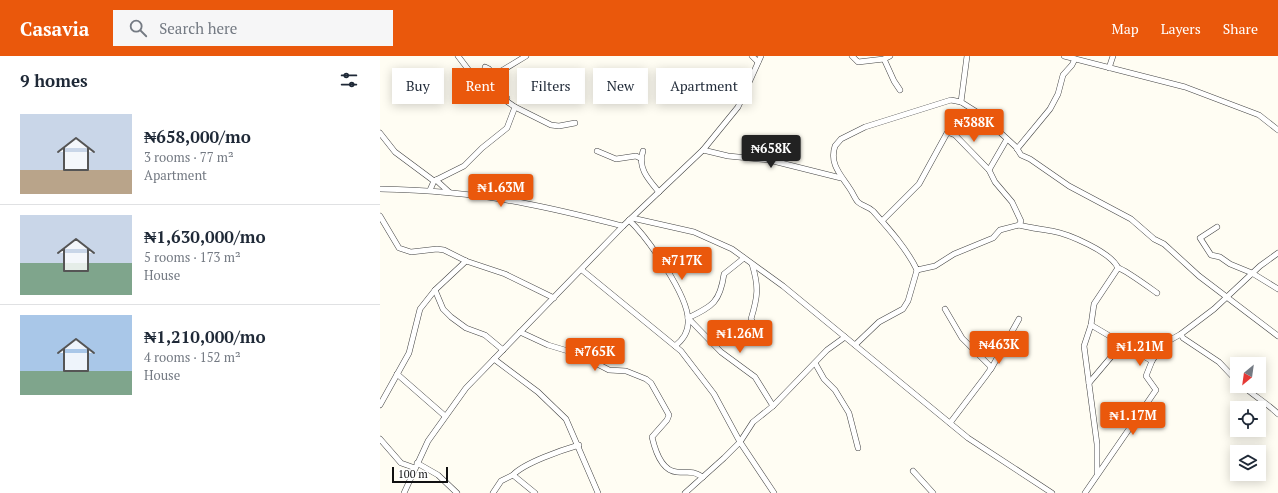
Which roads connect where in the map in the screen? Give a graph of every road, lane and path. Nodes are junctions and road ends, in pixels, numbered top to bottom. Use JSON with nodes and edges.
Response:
{"nodes":[{"id":1,"x":458,"y":56,"type":"edge"},
{"id":2,"x":526,"y":56,"type":"edge"},
{"id":3,"x":752,"y":56,"type":"edge"},
{"id":4,"x":761,"y":56,"type":"edge"},
{"id":5,"x":852,"y":56,"type":"edge"},
{"id":6,"x":890,"y":56,"type":"edge"},
{"id":7,"x":967,"y":56,"type":"edge"},
{"id":8,"x":1064,"y":56,"type":"edge"},
{"id":9,"x":1112,"y":56,"type":"edge"},
{"id":10,"x":884,"y":59,"type":"junction"},
{"id":11,"x":1075,"y":59,"type":"junction"},
{"id":12,"x":758,"y":62,"type":"junction"},
{"id":13,"x":467,"y":68,"type":"edge"},
{"id":14,"x":506,"y":68,"type":"edge"},
{"id":15,"x":1109,"y":68,"type":"junction"},
{"id":16,"x":900,"y":90,"type":"dead end"},
{"id":17,"x":509,"y":102,"type":"edge"},
{"id":18,"x":961,"y":102,"type":"junction"},
{"id":19,"x":515,"y":107,"type":"junction"},
{"id":20,"x":574,"y":123,"type":"dead end"},
{"id":21,"x":1278,"y":130,"type":"edge"},
{"id":22,"x":380,"y":133,"type":"edge"},
{"id":23,"x":1007,"y":139,"type":"junction"},
{"id":24,"x":1017,"y":149,"type":"junction"},
{"id":25,"x":703,"y":150,"type":"junction"},
{"id":26,"x":597,"y":151,"type":"dead end"},
{"id":27,"x":643,"y":151,"type":"dead end"},
{"id":28,"x":640,"y":158,"type":"junction"},
{"id":29,"x":989,"y":170,"type":"junction"},
{"id":30,"x":841,"y":178,"type":"junction"},
{"id":31,"x":435,"y":181,"type":"junction"},
{"id":32,"x":380,"y":188,"type":"edge"},
{"id":33,"x":430,"y":190,"type":"junction"},
{"id":34,"x":449,"y":192,"type":"junction"},
{"id":35,"x":659,"y":192,"type":"junction"},
{"id":36,"x":380,"y":216,"type":"edge"},
{"id":37,"x":631,"y":219,"type":"junction"},
{"id":38,"x":882,"y":221,"type":"junction"},
{"id":39,"x":1019,"y":225,"type":"junction"},
{"id":40,"x":623,"y":226,"type":"junction"},
{"id":41,"x":1217,"y":227,"type":"dead end"},
{"id":42,"x":1278,"y":253,"type":"edge"},
{"id":43,"x":744,"y":258,"type":"junction"},
{"id":44,"x":466,"y":261,"type":"junction"},
{"id":45,"x":752,"y":264,"type":"junction"},
{"id":46,"x":1118,"y":268,"type":"junction"},
{"id":47,"x":582,"y":270,"type":"junction"},
{"id":48,"x":917,"y":270,"type":"junction"},
{"id":49,"x":1252,"y":273,"type":"junction"},
{"id":50,"x":1278,"y":289,"type":"edge"},
{"id":51,"x":435,"y":290,"type":"junction"},
{"id":52,"x":1157,"y":293,"type":"dead end"},
{"id":53,"x":1226,"y":297,"type":"junction"},
{"id":54,"x":554,"y":298,"type":"junction"},
{"id":55,"x":945,"y":310,"type":"dead end"},
{"id":56,"x":688,"y":318,"type":"junction"},
{"id":57,"x":1019,"y":319,"type":"dead end"},
{"id":58,"x":1091,"y":325,"type":"junction"},
{"id":59,"x":520,"y":332,"type":"junction"},
{"id":60,"x":1181,"y":334,"type":"junction"},
{"id":61,"x":1278,"y":336,"type":"edge"},
{"id":62,"x":845,"y":337,"type":"junction"},
{"id":63,"x":763,"y":342,"type":"dead end"},
{"id":64,"x":1122,"y":344,"type":"junction"},
{"id":65,"x":855,"y":345,"type":"junction"},
{"id":66,"x":675,"y":346,"type":"junction"},
{"id":67,"x":503,"y":350,"type":"junction"},
{"id":68,"x":494,"y":359,"type":"junction"},
{"id":69,"x":1152,"y":361,"type":"junction"},
{"id":70,"x":815,"y":363,"type":"junction"},
{"id":71,"x":990,"y":370,"type":"junction"},
{"id":72,"x":397,"y":374,"type":"junction"},
{"id":73,"x":1230,"y":374,"type":"edge"},
{"id":74,"x":1089,"y":383,"type":"junction"},
{"id":75,"x":1249,"y":393,"type":"edge"},
{"id":76,"x":380,"y":404,"type":"edge"},
{"id":77,"x":773,"y":406,"type":"junction"},
{"id":78,"x":1278,"y":414,"type":"edge"},
{"id":79,"x":445,"y":416,"type":"junction"},
{"id":80,"x":950,"y":423,"type":"junction"},
{"id":81,"x":380,"y":439,"type":"edge"},
{"id":82,"x":740,"y":442,"type":"junction"},
{"id":83,"x":579,"y":445,"type":"junction"},
{"id":84,"x":858,"y":448,"type":"dead end"},
{"id":85,"x":416,"y":465,"type":"junction"},
{"id":86,"x":913,"y":471,"type":"dead end"},
{"id":87,"x":1097,"y":473,"type":"junction"},
{"id":88,"x":513,"y":475,"type":"junction"},
{"id":89,"x":703,"y":477,"type":"junction"},
{"id":90,"x":404,"y":493,"type":"edge"},
{"id":91,"x":457,"y":493,"type":"edge"},
{"id":92,"x":493,"y":493,"type":"edge"},
{"id":93,"x":535,"y":493,"type":"edge"},
{"id":94,"x":598,"y":493,"type":"edge"},
{"id":95,"x":685,"y":493,"type":"edge"},
{"id":96,"x":774,"y":493,"type":"edge"},
{"id":97,"x":933,"y":493,"type":"edge"},
{"id":98,"x":1052,"y":493,"type":"edge"},
{"id":99,"x":1085,"y":493,"type":"edge"}],
"edges":[{"from":1,"to":13,"type":"street"},
{"from":2,"to":14,"type":"street"},
{"from":3,"to":12,"type":"street"},
{"from":4,"to":12,"type":"street"},
{"from":5,"to":10,"type":"street"},
{"from":6,"to":10,"type":"street"},
{"from":7,"to":18,"type":"street"},
{"from":8,"to":11,"type":"street"},
{"from":9,"to":15,"type":"street"},
{"from":10,"to":16,"type":"street"},
{"from":11,"to":15,"type":"street"},
{"from":11,"to":24,"type":"street"},
{"from":12,"to":25,"type":"street"},
{"from":15,"to":21,"type":"street"},
{"from":17,"to":19,"type":"street"},
{"from":18,"to":23,"type":"street"},
{"from":18,"to":30,"type":"street"},
{"from":19,"to":20,"type":"street"},
{"from":19,"to":31,"type":"street"},
{"from":22,"to":31,"type":"street"},
{"from":23,"to":24,"type":"street"},
{"from":23,"to":29,"type":"street"},
{"from":24,"to":53,"type":"street"},
{"from":25,"to":30,"type":"street"},
{"from":25,"to":35,"type":"street"},
{"from":26,"to":28,"type":"street"},
{"from":27,"to":28,"type":"street"},
{"from":28,"to":35,"type":"street"},
{"from":29,"to":38,"type":"street"},
{"from":29,"to":39,"type":"street"},
{"from":30,"to":38,"type":"street"},
{"from":31,"to":33,"type":"street"},
{"from":31,"to":34,"type":"street"},
{"from":32,"to":33,"type":"street"},
{"from":33,"to":34,"type":"street"},
{"from":34,"to":40,"type":"street"},
{"from":35,"to":37,"type":"street"},
{"from":36,"to":44,"type":"street"},
{"from":37,"to":40,"type":"street"},
{"from":37,"to":43,"type":"street"},
{"from":37,"to":56,"type":"street"},
{"from":38,"to":48,"type":"street"},
{"from":39,"to":46,"type":"street"},
{"from":39,"to":48,"type":"street"},
{"from":40,"to":47,"type":"street"},
{"from":41,"to":49,"type":"street"},
{"from":42,"to":49,"type":"street"},
{"from":43,"to":45,"type":"street"},
{"from":43,"to":56,"type":"street"},
{"from":44,"to":51,"type":"street"},
{"from":44,"to":54,"type":"street"},
{"from":45,"to":62,"type":"street"},
{"from":45,"to":63,"type":"street"},
{"from":46,"to":52,"type":"street"},
{"from":46,"to":58,"type":"street"},
{"from":47,"to":54,"type":"street"},
{"from":47,"to":66,"type":"street"},
{"from":48,"to":65,"type":"street"},
{"from":49,"to":50,"type":"street"},
{"from":49,"to":53,"type":"street"},
{"from":51,"to":67,"type":"street"},
{"from":51,"to":72,"type":"street"},
{"from":53,"to":60,"type":"street"},
{"from":53,"to":61,"type":"street"},
{"from":54,"to":59,"type":"street"},
{"from":55,"to":71,"type":"street"},
{"from":56,"to":66,"type":"street"},
{"from":56,"to":77,"type":"street"},
{"from":57,"to":71,"type":"street"},
{"from":58,"to":64,"type":"street"},
{"from":58,"to":74,"type":"street"},
{"from":59,"to":67,"type":"street"},
{"from":59,"to":89,"type":"street"},
{"from":60,"to":69,"type":"street"},
{"from":60,"to":73,"type":"street"},
{"from":62,"to":65,"type":"street"},
{"from":62,"to":70,"type":"street"},
{"from":64,"to":69,"type":"street"},
{"from":64,"to":74,"type":"street"},
{"from":65,"to":80,"type":"street"},
{"from":66,"to":82,"type":"street"},
{"from":67,"to":68,"type":"street"},
{"from":68,"to":79,"type":"street"},
{"from":68,"to":83,"type":"street"},
{"from":69,"to":87,"type":"street"},
{"from":70,"to":77,"type":"street"},
{"from":70,"to":84,"type":"street"},
{"from":71,"to":80,"type":"street"},
{"from":72,"to":76,"type":"street"},
{"from":72,"to":79,"type":"street"},
{"from":74,"to":87,"type":"street"},
{"from":75,"to":78,"type":"street"},
{"from":77,"to":82,"type":"street"},
{"from":79,"to":85,"type":"street"},
{"from":80,"to":98,"type":"street"},
{"from":81,"to":85,"type":"street"},
{"from":82,"to":89,"type":"street"},
{"from":82,"to":96,"type":"street"},
{"from":83,"to":88,"type":"street"},
{"from":83,"to":94,"type":"street"},
{"from":85,"to":90,"type":"street"},
{"from":85,"to":91,"type":"street"},
{"from":86,"to":97,"type":"street"},
{"from":87,"to":99,"type":"street"},
{"from":88,"to":92,"type":"street"},
{"from":88,"to":93,"type":"street"},
{"from":89,"to":95,"type":"street"}]}
